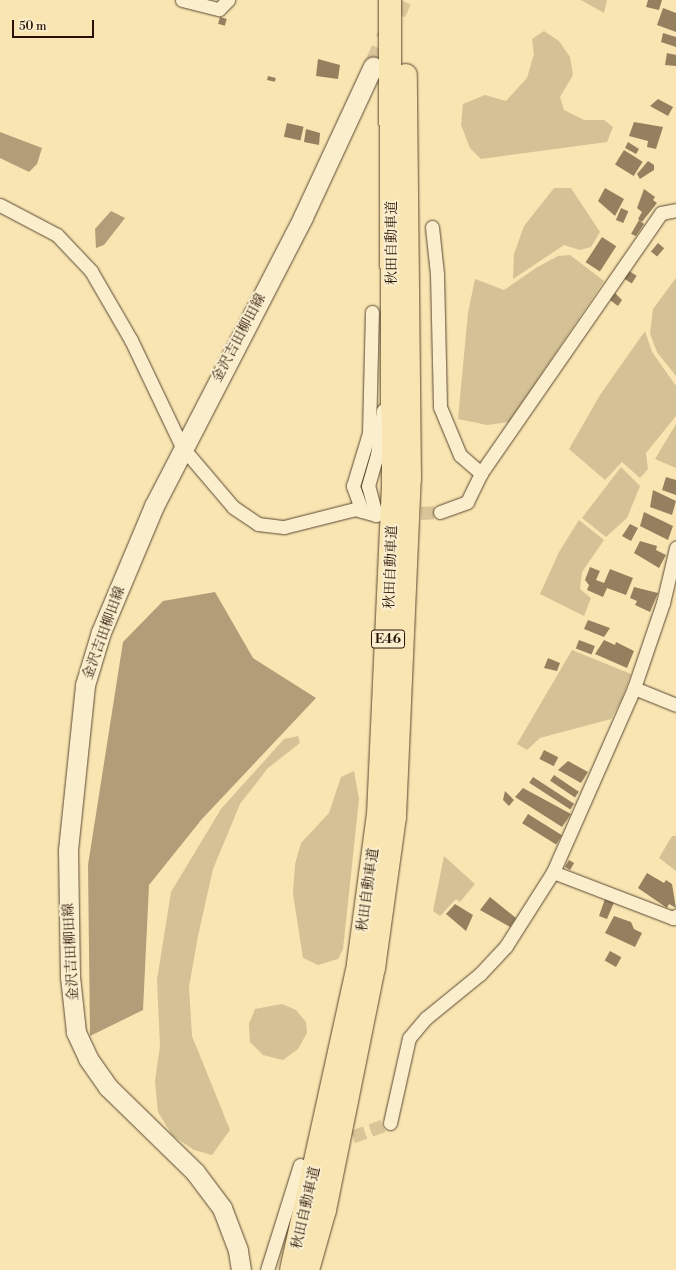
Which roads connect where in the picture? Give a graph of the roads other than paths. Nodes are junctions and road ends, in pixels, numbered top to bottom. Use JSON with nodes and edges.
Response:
{"nodes":[{"id":1,"x":182,"y":0,"type":"edge"},
{"id":2,"x":228,"y":0,"type":"edge"},
{"id":3,"x":390,"y":0,"type":"edge"},
{"id":4,"x":406,"y":0,"type":"edge"},
{"id":5,"x":373,"y":66,"type":"tunnel mouth"},
{"id":6,"x":0,"y":204,"type":"edge"},
{"id":7,"x":676,"y":210,"type":"edge"},
{"id":8,"x":432,"y":227,"type":"dead end"},
{"id":9,"x":372,"y":312,"type":"dead end"},
{"id":10,"x":392,"y":323,"type":"junction"},
{"id":11,"x":182,"y":447,"type":"junction"},
{"id":12,"x":481,"y":473,"type":"junction"},
{"id":13,"x":362,"y":511,"type":"junction"},
{"id":14,"x":440,"y":512,"type":"tunnel mouth"},
{"id":15,"x":676,"y":548,"type":"edge"},
{"id":16,"x":634,"y":688,"type":"junction"},
{"id":17,"x":676,"y":705,"type":"edge"},
{"id":18,"x":553,"y":872,"type":"junction"},
{"id":19,"x":676,"y":916,"type":"edge"},
{"id":20,"x":390,"y":1123,"type":"dead end"},
{"id":21,"x":300,"y":1165,"type":"dead end"},
{"id":22,"x":241,"y":1270,"type":"edge"},
{"id":23,"x":267,"y":1270,"type":"edge"},
{"id":24,"x":292,"y":1270,"type":"edge"},
{"id":25,"x":308,"y":1270,"type":"edge"}],
"edges":[{"from":1,"to":2,"type":"street"},
{"from":3,"to":10,"type":"highway","name":"秋田自動車道","number":"E46"},
{"from":4,"to":25,"type":"highway","name":"秋田自動車道","number":"E46"},
{"from":5,"to":11,"type":"main road","name":"金沢吉田柳田線"},
{"from":6,"to":11,"type":"street"},
{"from":7,"to":12,"type":"street"},
{"from":8,"to":12,"type":"street"},
{"from":9,"to":13,"type":"street"},
{"from":10,"to":13,"type":"street"},
{"from":10,"to":24,"type":"highway","name":"秋田自動車道","number":"E46"},
{"from":11,"to":13,"type":"street"},
{"from":11,"to":22,"type":"main road","name":"金沢吉田柳田線"},
{"from":12,"to":14,"type":"street"},
{"from":15,"to":16,"type":"street"},
{"from":16,"to":17,"type":"street"},
{"from":16,"to":18,"type":"street"},
{"from":18,"to":19,"type":"street"},
{"from":18,"to":20,"type":"street"},
{"from":21,"to":23,"type":"street"}]}
